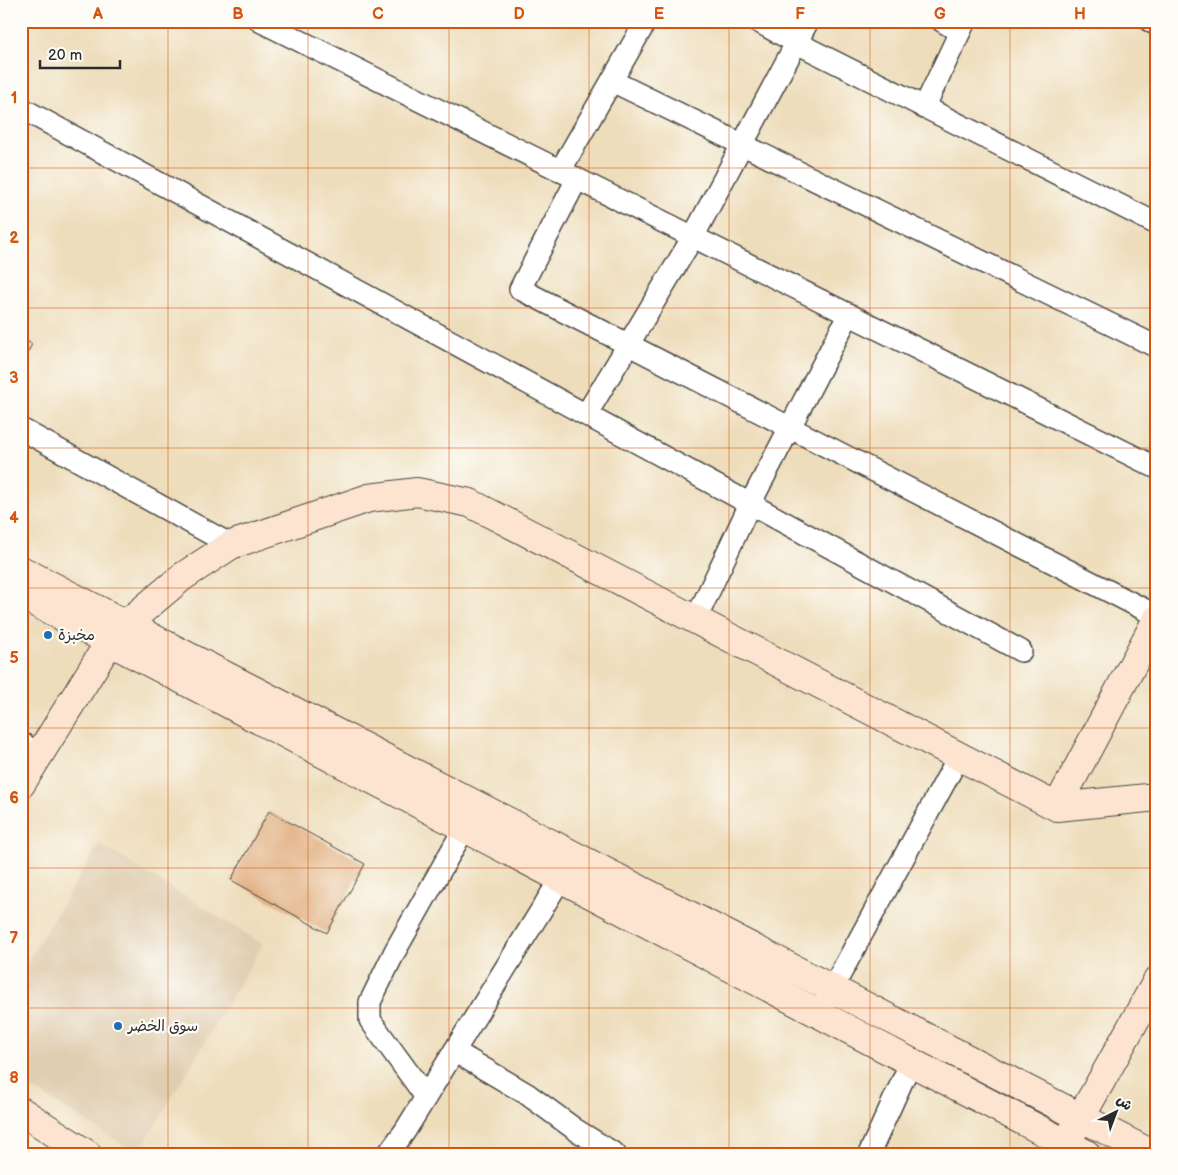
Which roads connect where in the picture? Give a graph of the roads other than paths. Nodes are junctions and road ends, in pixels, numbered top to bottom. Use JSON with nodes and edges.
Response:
{"nodes":[{"id":1,"x":260,"y":21,"type":"edge"},
{"id":2,"x":646,"y":21,"type":"edge"},
{"id":3,"x":757,"y":21,"type":"edge"},
{"id":4,"x":808,"y":21,"type":"edge"},
{"id":5,"x":942,"y":21,"type":"edge"},
{"id":6,"x":1150,"y":21,"type":"edge"},
{"id":7,"x":1157,"y":25,"type":"edge"},
{"id":8,"x":963,"y":26,"type":"edge"},
{"id":9,"x":797,"y":44,"type":"junction"},
{"id":10,"x":612,"y":81,"type":"junction"},
{"id":11,"x":21,"y":108,"type":"edge"},
{"id":12,"x":924,"y":108,"type":"junction"},
{"id":13,"x":742,"y":144,"type":"junction"},
{"id":14,"x":569,"y":175,"type":"junction"},
{"id":15,"x":1157,"y":224,"type":"edge"},
{"id":16,"x":693,"y":237,"type":"junction"},
{"id":17,"x":849,"y":314,"type":"junction"},
{"id":18,"x":628,"y":345,"type":"junction"},
{"id":19,"x":1157,"y":347,"type":"edge"},
{"id":20,"x":586,"y":415,"type":"junction"},
{"id":21,"x":790,"y":428,"type":"junction"},
{"id":22,"x":21,"y":429,"type":"edge"},
{"id":23,"x":1157,"y":468,"type":"edge"},
{"id":24,"x":750,"y":504,"type":"junction"},
{"id":25,"x":232,"y":545,"type":"junction"},
{"id":26,"x":21,"y":570,"type":"edge"},
{"id":27,"x":21,"y":595,"type":"edge"},
{"id":28,"x":1157,"y":617,"type":"edge"},
{"id":29,"x":696,"y":619,"type":"junction"},
{"id":30,"x":118,"y":632,"type":"junction"},
{"id":31,"x":1021,"y":651,"type":"dead end"},
{"id":32,"x":31,"y":748,"type":"edge"},
{"id":33,"x":959,"y":756,"type":"junction"},
{"id":34,"x":21,"y":784,"type":"edge"},
{"id":35,"x":1157,"y":797,"type":"edge"},
{"id":36,"x":1057,"y":807,"type":"junction"},
{"id":37,"x":465,"y":827,"type":"junction"},
{"id":38,"x":561,"y":878,"type":"junction"},
{"id":39,"x":1157,"y":982,"type":"edge"},
{"id":40,"x":832,"y":988,"type":"junction"},
{"id":41,"x":819,"y":1013,"type":"junction"},
{"id":42,"x":454,"y":1051,"type":"junction"},
{"id":43,"x":911,"y":1062,"type":"junction"},
{"id":44,"x":426,"y":1097,"type":"junction"},
{"id":45,"x":21,"y":1111,"type":"edge"},
{"id":46,"x":1081,"y":1117,"type":"junction"},
{"id":47,"x":1071,"y":1150,"type":"edge"},
{"id":48,"x":87,"y":1154,"type":"edge"},
{"id":49,"x":388,"y":1154,"type":"edge"},
{"id":50,"x":614,"y":1154,"type":"edge"},
{"id":51,"x":869,"y":1154,"type":"edge"},
{"id":52,"x":1152,"y":1154,"type":"edge"}],
"edges":[{"from":1,"to":14,"type":"street"},
{"from":2,"to":10,"type":"street"},
{"from":3,"to":9,"type":"street"},
{"from":4,"to":9,"type":"street"},
{"from":5,"to":8,"type":"street"},
{"from":6,"to":7,"type":"street"},
{"from":8,"to":12,"type":"street"},
{"from":9,"to":12,"type":"street"},
{"from":9,"to":13,"type":"street"},
{"from":10,"to":13,"type":"street"},
{"from":10,"to":14,"type":"street"},
{"from":11,"to":20,"type":"street"},
{"from":12,"to":15,"type":"street"},
{"from":13,"to":16,"type":"street"},
{"from":13,"to":19,"type":"street"},
{"from":14,"to":16,"type":"street"},
{"from":14,"to":18,"type":"street"},
{"from":16,"to":17,"type":"street"},
{"from":16,"to":18,"type":"street"},
{"from":17,"to":21,"type":"street"},
{"from":17,"to":23,"type":"street"},
{"from":18,"to":20,"type":"street"},
{"from":18,"to":21,"type":"street"},
{"from":20,"to":24,"type":"street"},
{"from":21,"to":24,"type":"street"},
{"from":21,"to":28,"type":"street"},
{"from":22,"to":25,"type":"street"},
{"from":24,"to":29,"type":"street"},
{"from":24,"to":31,"type":"street"},
{"from":25,"to":29,"type":"main road"},
{"from":25,"to":30,"type":"main road"},
{"from":26,"to":30,"type":"main road"},
{"from":27,"to":30,"type":"main road"},
{"from":28,"to":36,"type":"main road"},
{"from":29,"to":33,"type":"main road"},
{"from":30,"to":32,"type":"main road"},
{"from":30,"to":37,"type":"main road"},
{"from":30,"to":40,"type":"main road"},
{"from":32,"to":34,"type":"main road"},
{"from":33,"to":36,"type":"main road"},
{"from":33,"to":40,"type":"street"},
{"from":35,"to":36,"type":"main road"},
{"from":37,"to":38,"type":"main road"},
{"from":37,"to":44,"type":"street"},
{"from":38,"to":41,"type":"main road"},
{"from":38,"to":42,"type":"street"},
{"from":39,"to":46,"type":"main road"},
{"from":40,"to":41,"type":"street"},
{"from":40,"to":46,"type":"main road"},
{"from":41,"to":43,"type":"main road"},
{"from":42,"to":44,"type":"street"},
{"from":42,"to":50,"type":"street"},
{"from":43,"to":47,"type":"main road"},
{"from":43,"to":51,"type":"street"},
{"from":44,"to":49,"type":"street"},
{"from":45,"to":48,"type":"main road"},
{"from":46,"to":47,"type":"main road"},
{"from":46,"to":52,"type":"main road"}]}
